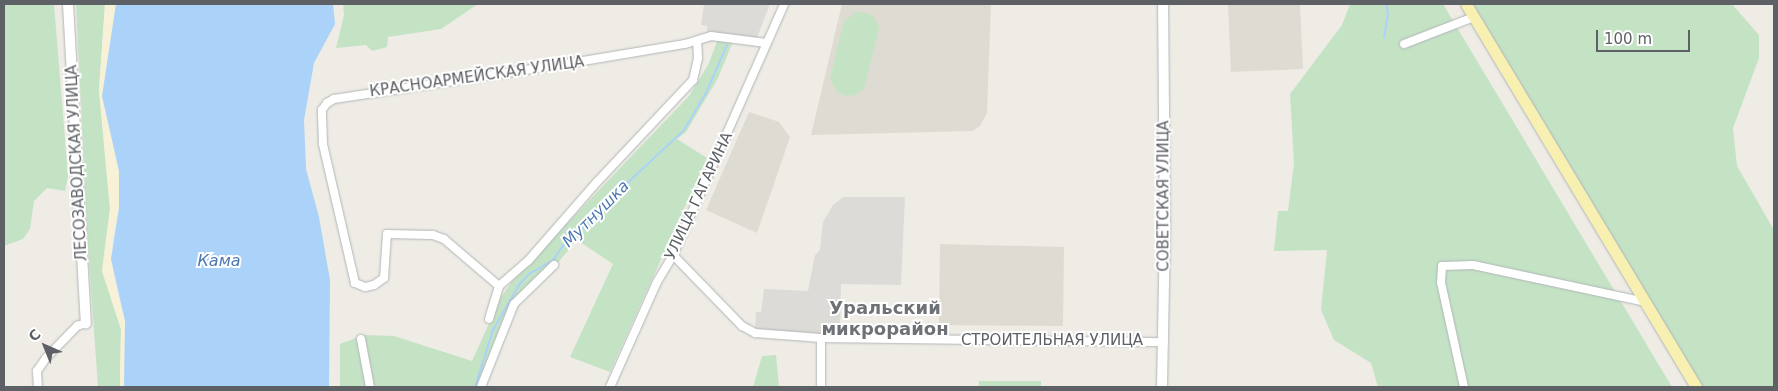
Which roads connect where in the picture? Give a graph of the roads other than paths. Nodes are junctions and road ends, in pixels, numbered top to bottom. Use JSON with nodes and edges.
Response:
{"nodes":[{"id":1,"x":68,"y":4,"type":"edge"},
{"id":2,"x":784,"y":4,"type":"edge"},
{"id":3,"x":1163,"y":4,"type":"edge"},
{"id":4,"x":1466,"y":4,"type":"edge"},
{"id":5,"x":1474,"y":17,"type":"junction"},
{"id":6,"x":697,"y":41,"type":"junction"},
{"id":7,"x":767,"y":43,"type":"junction"},
{"id":8,"x":1404,"y":44,"type":"dead end"},
{"id":9,"x":673,"y":255,"type":"junction"},
{"id":10,"x":554,"y":265,"type":"dead end"},
{"id":11,"x":500,"y":286,"type":"junction"},
{"id":12,"x":1645,"y":302,"type":"junction"},
{"id":13,"x":489,"y":319,"type":"dead end"},
{"id":14,"x":86,"y":323,"type":"joint"},
{"id":15,"x":821,"y":338,"type":"junction"},
{"id":16,"x":361,"y":339,"type":"dead end"},
{"id":17,"x":1164,"y":342,"type":"junction"},
{"id":18,"x":38,"y":387,"type":"edge"},
{"id":19,"x":370,"y":387,"type":"edge"},
{"id":20,"x":481,"y":387,"type":"edge"},
{"id":21,"x":610,"y":387,"type":"edge"},
{"id":22,"x":821,"y":387,"type":"edge"},
{"id":23,"x":1162,"y":387,"type":"edge"},
{"id":24,"x":1464,"y":387,"type":"edge"},
{"id":25,"x":1696,"y":387,"type":"edge"}],
"edges":[{"from":1,"to":14,"type":"main road","name":"ЛЕСОЗАВОДСКАЯ УЛИЦА"},
{"from":2,"to":7,"type":"street","name":"УЛИЦА ГАГАРИНА"},
{"from":3,"to":17,"type":"main road","name":"СОВЕТСКАЯ УЛИЦА"},
{"from":4,"to":5,"type":"main road"},
{"from":5,"to":8,"type":"street"},
{"from":5,"to":12,"type":"main road"},
{"from":6,"to":7,"type":"street"},
{"from":6,"to":11,"type":"street"},
{"from":6,"to":11,"type":"street","name":"КРАСНОАРМЕЙСКАЯ УЛИЦА"},
{"from":7,"to":9,"type":"street","name":"УЛИЦА ГАГАРИНА"},
{"from":9,"to":15,"type":"street","name":"СТРОИТЕЛЬНАЯ УЛИЦА"},
{"from":9,"to":21,"type":"street","name":"УЛИЦА ГАГАРИНА"},
{"from":10,"to":20,"type":"street"},
{"from":11,"to":13,"type":"street"},
{"from":12,"to":24,"type":"street"},
{"from":12,"to":25,"type":"main road"},
{"from":14,"to":18,"type":"street"},
{"from":15,"to":17,"type":"street","name":"СТРОИТЕЛЬНАЯ УЛИЦА"},
{"from":15,"to":22,"type":"street"},
{"from":16,"to":19,"type":"street"},
{"from":17,"to":23,"type":"main road","name":"СОВЕТСКАЯ УЛИЦА"}]}
